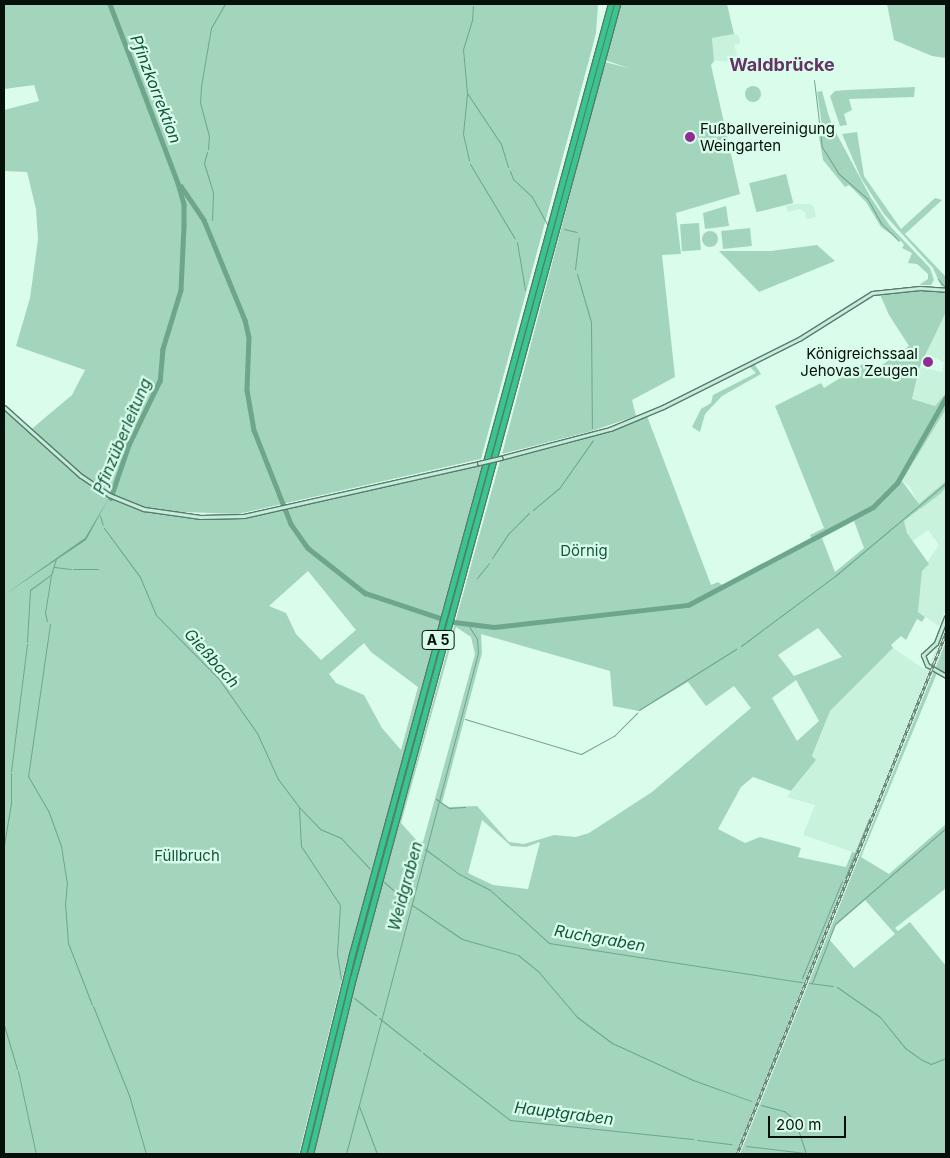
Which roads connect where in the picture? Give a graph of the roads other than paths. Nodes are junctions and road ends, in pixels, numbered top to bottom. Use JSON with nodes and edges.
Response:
{"nodes":[{"id":1,"x":611,"y":4,"type":"edge"},
{"id":2,"x":617,"y":4,"type":"edge"},
{"id":3,"x":945,"y":290,"type":"edge"},
{"id":4,"x":4,"y":407,"type":"edge"},
{"id":5,"x":946,"y":617,"type":"edge"},
{"id":6,"x":946,"y":676,"type":"edge"},
{"id":7,"x":303,"y":1154,"type":"edge"},
{"id":8,"x":310,"y":1154,"type":"edge"}],
"edges":[{"from":1,"to":7,"type":"highway","number":"A 5"},
{"from":2,"to":8,"type":"highway","number":"A 5"},
{"from":3,"to":4,"type":"main road","bridge":true},
{"from":5,"to":6,"type":"main road"}]}
